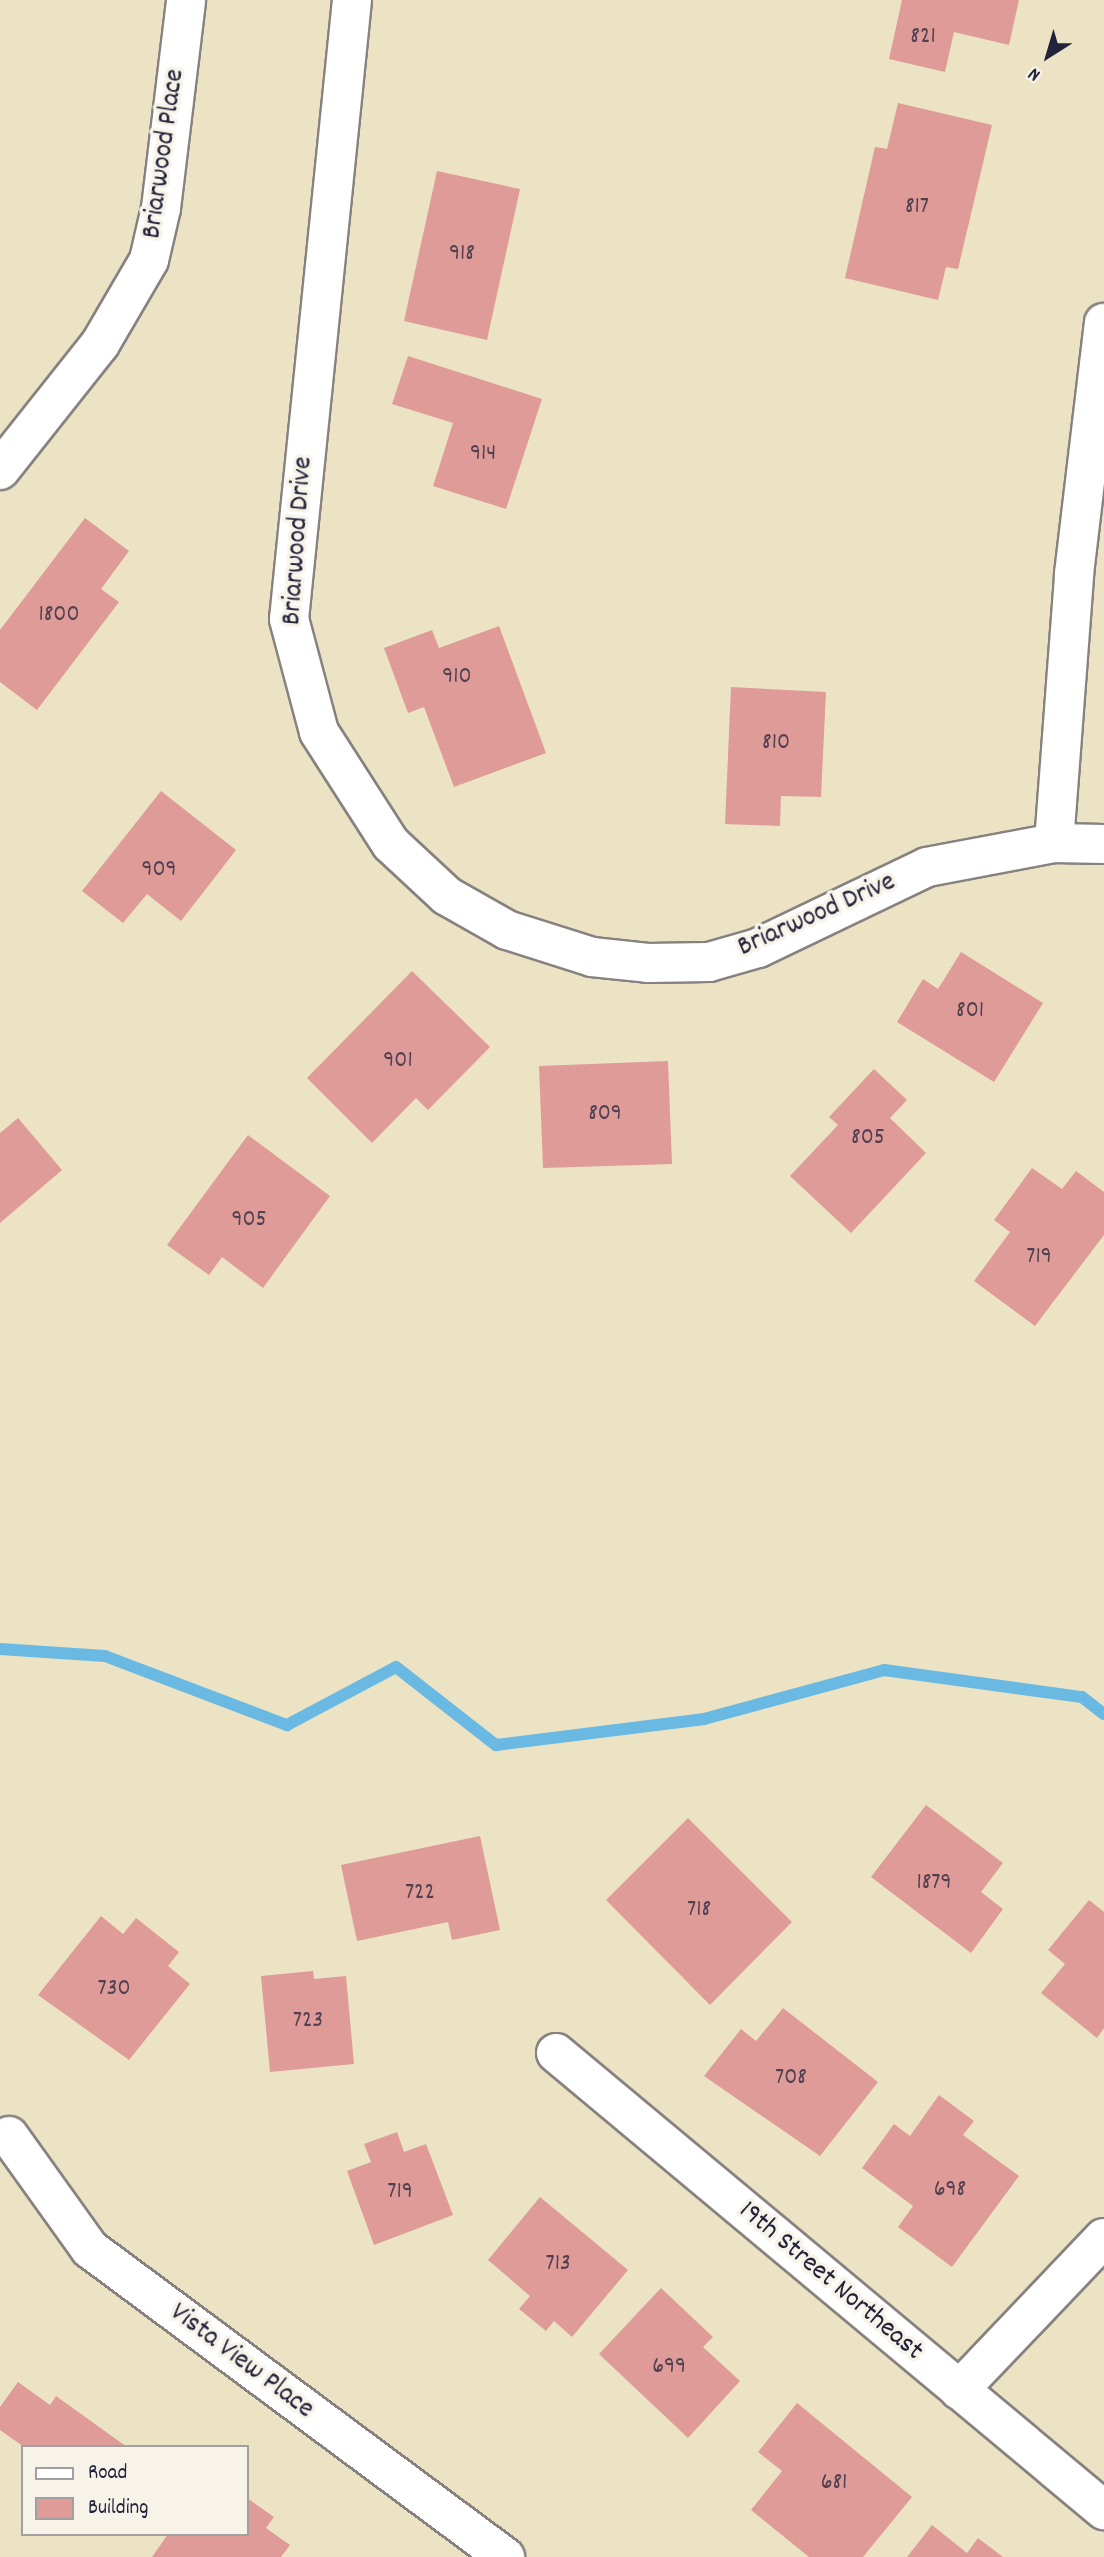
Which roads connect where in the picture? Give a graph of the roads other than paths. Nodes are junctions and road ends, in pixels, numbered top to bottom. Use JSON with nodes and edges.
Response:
{"nodes":[{"id":1,"x":186,"y":0,"type":"edge"},
{"id":2,"x":352,"y":0,"type":"edge"},
{"id":3,"x":1104,"y":323,"type":"edge"},
{"id":4,"x":0,"y":470,"type":"edge"},
{"id":5,"x":1054,"y":843,"type":"junction"},
{"id":6,"x":1104,"y":844,"type":"edge"},
{"id":7,"x":556,"y":2053,"type":"dead end"},
{"id":8,"x":9,"y":2136,"type":"dead end"},
{"id":9,"x":1104,"y":2238,"type":"edge"},
{"id":10,"x":960,"y":2390,"type":"junction"},
{"id":11,"x":1104,"y":2510,"type":"edge"},
{"id":12,"x":505,"y":2557,"type":"edge"}],
"edges":[{"from":1,"to":4,"type":"street","name":"Briarwood Place"},
{"from":2,"to":5,"type":"street","name":"Briarwood Drive"},
{"from":3,"to":5,"type":"street"},
{"from":5,"to":6,"type":"street","name":"Briarwood Drive"},
{"from":7,"to":10,"type":"street","name":"19th Street Northeast"},
{"from":8,"to":12,"type":"street","name":"Vista View Place"},
{"from":9,"to":10,"type":"street"},
{"from":10,"to":11,"type":"street","name":"19th Street Northeast"}]}
